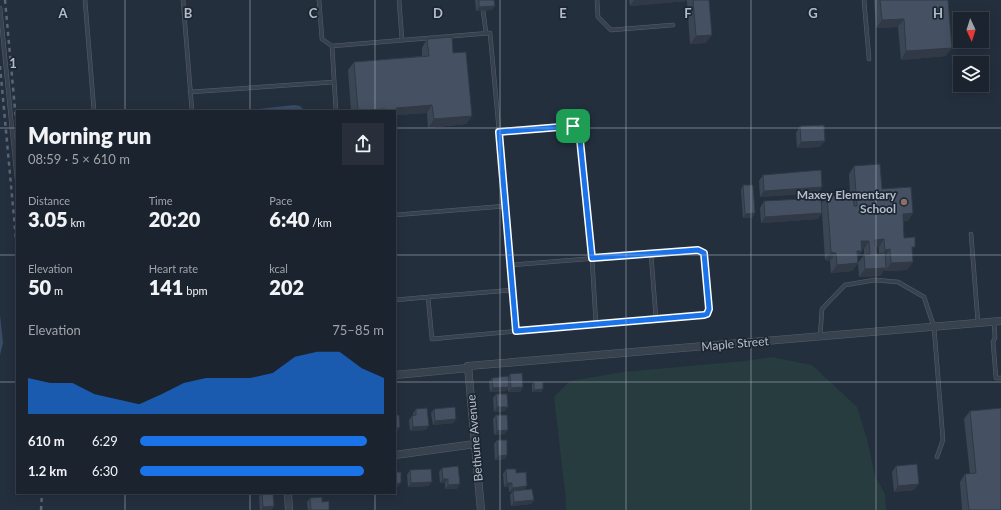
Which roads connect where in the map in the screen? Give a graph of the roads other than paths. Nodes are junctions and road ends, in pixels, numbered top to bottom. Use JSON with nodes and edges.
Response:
{"nodes":[{"id":1,"x":85,"y":0,"type":"edge"},
{"id":2,"x":183,"y":0,"type":"edge"},
{"id":3,"x":319,"y":0,"type":"edge"},
{"id":4,"x":399,"y":0,"type":"edge"},
{"id":5,"x":597,"y":0,"type":"edge"},
{"id":6,"x":864,"y":0,"type":"edge"},
{"id":7,"x":0,"y":8,"type":"edge"},
{"id":8,"x":483,"y":10,"type":"edge"},
{"id":9,"x":673,"y":25,"type":"dead end"},
{"id":10,"x":486,"y":33,"type":"junction"},
{"id":11,"x":402,"y":40,"type":"junction"},
{"id":12,"x":332,"y":46,"type":"junction"},
{"id":13,"x":869,"y":59,"type":"dead end"},
{"id":14,"x":334,"y":82,"type":"junction"},
{"id":15,"x":190,"y":92,"type":"junction"},
{"id":16,"x":94,"y":110,"type":"edge"},
{"id":17,"x":192,"y":110,"type":"edge"},
{"id":18,"x":336,"y":110,"type":"edge"},
{"id":19,"x":499,"y":132,"type":"junction"},
{"id":20,"x":16,"y":169,"type":"edge"},
{"id":21,"x":506,"y":206,"type":"junction"},
{"id":22,"x":396,"y":215,"type":"edge"},
{"id":23,"x":971,"y":234,"type":"dead end"},
{"id":24,"x":651,"y":254,"type":"junction"},
{"id":25,"x":592,"y":258,"type":"junction"},
{"id":26,"x":511,"y":265,"type":"junction"},
{"id":27,"x":513,"y":290,"type":"junction"},
{"id":28,"x":428,"y":297,"type":"junction"},
{"id":29,"x":396,"y":300,"type":"edge"},
{"id":30,"x":656,"y":319,"type":"junction"},
{"id":31,"x":997,"y":322,"type":"edge"},
{"id":32,"x":978,"y":323,"type":"junction"},
{"id":33,"x":596,"y":325,"type":"junction"},
{"id":34,"x":934,"y":327,"type":"junction"},
{"id":35,"x":516,"y":331,"type":"junction"},
{"id":36,"x":820,"y":337,"type":"junction"},
{"id":37,"x":468,"y":367,"type":"junction"},
{"id":38,"x":396,"y":375,"type":"edge"},
{"id":39,"x":1001,"y":378,"type":"edge"},
{"id":40,"x":475,"y":444,"type":"junction"},
{"id":41,"x":396,"y":455,"type":"edge"},
{"id":42,"x":937,"y":457,"type":"dead end"},
{"id":43,"x":288,"y":494,"type":"edge"},
{"id":44,"x":289,"y":510,"type":"edge"},
{"id":45,"x":481,"y":510,"type":"edge"}],
"edges":[{"from":1,"to":16,"type":"lane"},
{"from":2,"to":15,"type":"lane"},
{"from":3,"to":12,"type":"lane"},
{"from":4,"to":11,"type":"lane"},
{"from":5,"to":9,"type":"lane"},
{"from":6,"to":13,"type":"lane"},
{"from":7,"to":20,"type":"lane"},
{"from":8,"to":10,"type":"lane"},
{"from":10,"to":11,"type":"lane"},
{"from":10,"to":19,"type":"lane"},
{"from":11,"to":12,"type":"lane"},
{"from":12,"to":14,"type":"lane"},
{"from":14,"to":15,"type":"lane"},
{"from":14,"to":18,"type":"lane"},
{"from":15,"to":17,"type":"lane"},
{"from":19,"to":21,"type":"lane"},
{"from":19,"to":25,"type":"lane"},
{"from":21,"to":22,"type":"lane"},
{"from":21,"to":26,"type":"lane"},
{"from":23,"to":32,"type":"lane"},
{"from":24,"to":25,"type":"lane"},
{"from":24,"to":30,"type":"lane"},
{"from":24,"to":30,"type":"lane"},
{"from":25,"to":26,"type":"lane"},
{"from":25,"to":33,"type":"lane"},
{"from":26,"to":27,"type":"lane"},
{"from":27,"to":28,"type":"lane"},
{"from":27,"to":35,"type":"lane"},
{"from":28,"to":29,"type":"lane"},
{"from":28,"to":35,"type":"lane"},
{"from":30,"to":33,"type":"lane"},
{"from":31,"to":32,"type":"street","name":"Maple Street"},
{"from":31,"to":39,"type":"lane"},
{"from":32,"to":34,"type":"street","name":"Maple Street"},
{"from":33,"to":35,"type":"lane"},
{"from":34,"to":36,"type":"street","name":"Maple Street"},
{"from":34,"to":36,"type":"lane"},
{"from":34,"to":42,"type":"lane"},
{"from":36,"to":37,"type":"street","name":"Maple Street"},
{"from":37,"to":38,"type":"street","name":"Maple Street"},
{"from":37,"to":40,"type":"street","name":"Bethune Avenue"},
{"from":40,"to":41,"type":"street"},
{"from":40,"to":45,"type":"street","name":"Bethune Avenue"},
{"from":43,"to":44,"type":"street"}]}
